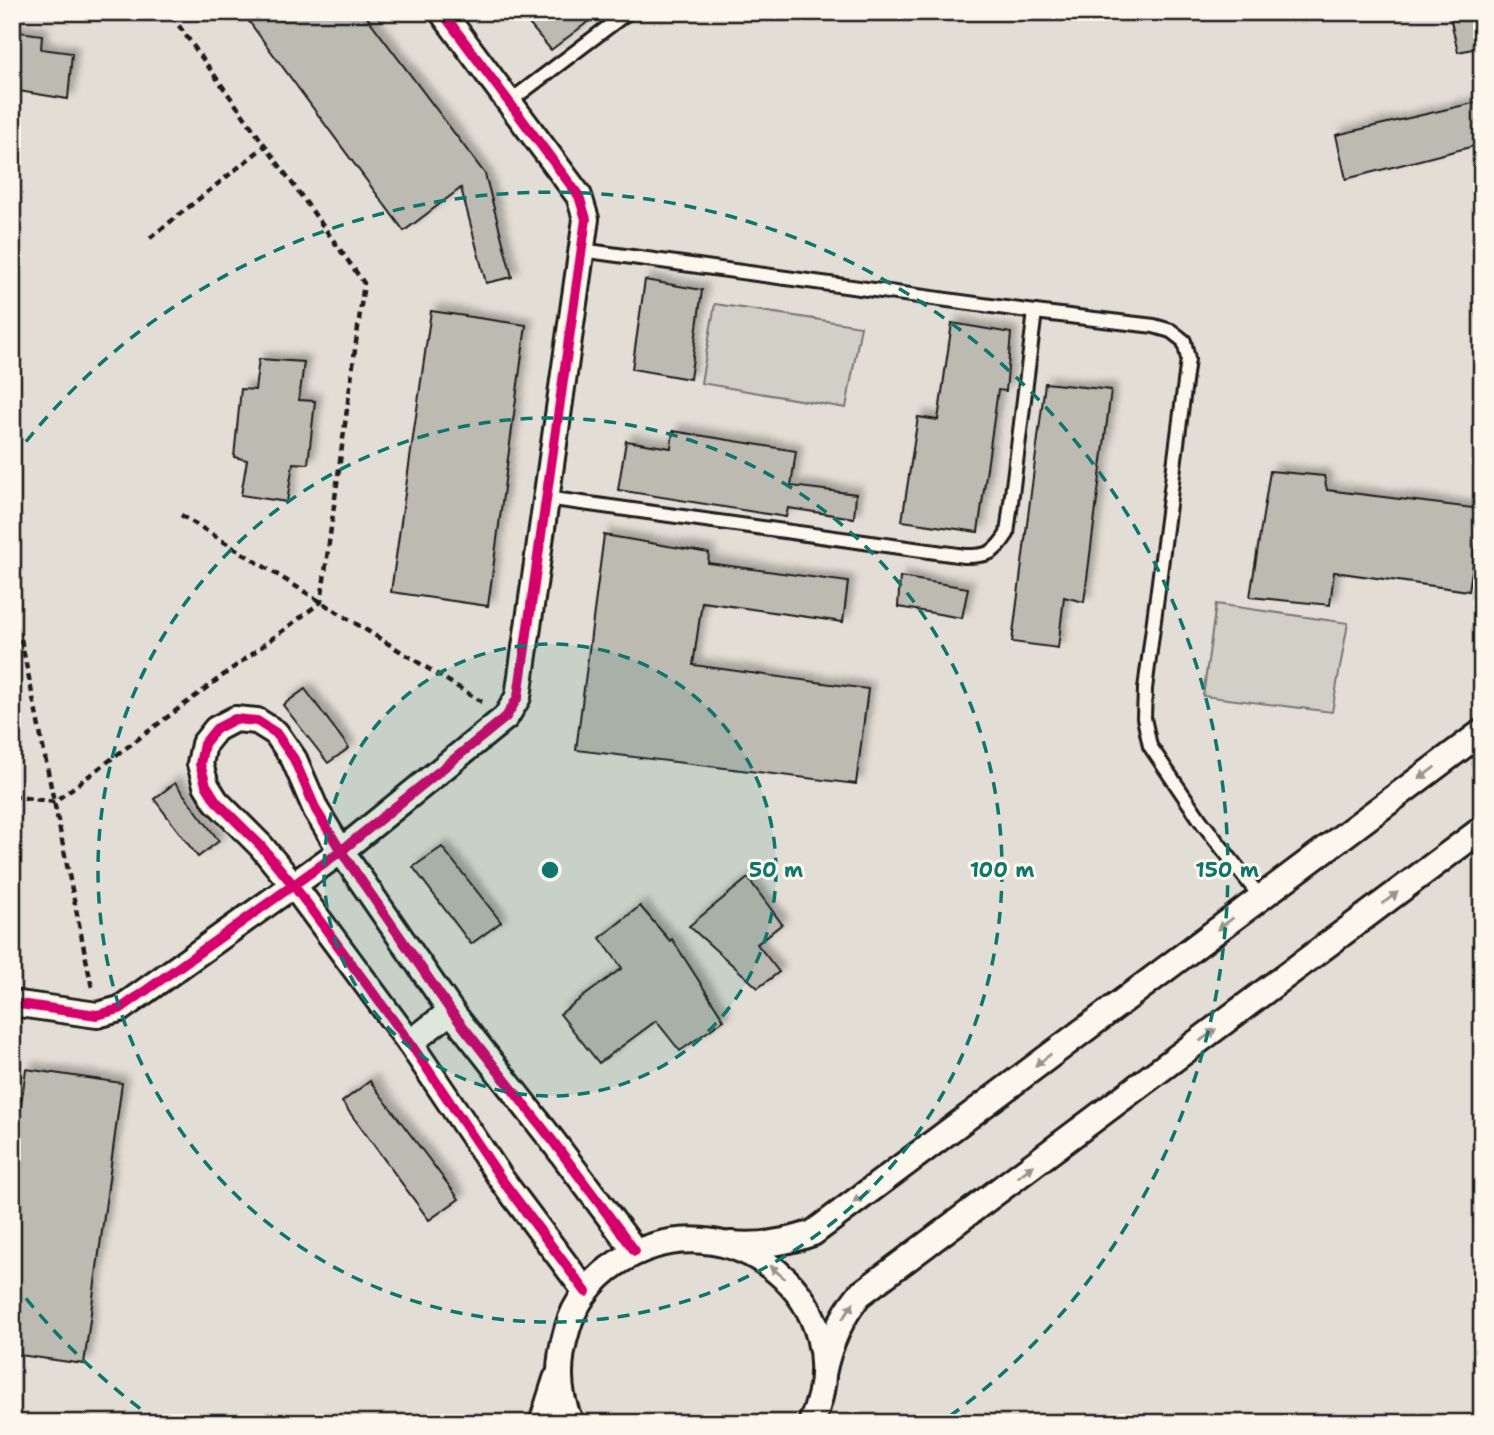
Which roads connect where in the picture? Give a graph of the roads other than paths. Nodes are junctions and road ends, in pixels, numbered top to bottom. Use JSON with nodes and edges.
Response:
{"nodes":[{"id":1,"x":628,"y":12,"type":"edge"},
{"id":2,"x":451,"y":15,"type":"edge"},
{"id":3,"x":509,"y":102,"type":"junction"},
{"id":4,"x":581,"y":250,"type":"junction"},
{"id":5,"x":1035,"y":312,"type":"junction"},
{"id":6,"x":547,"y":498,"type":"junction"},
{"id":7,"x":1482,"y":732,"type":"edge"},
{"id":8,"x":1482,"y":830,"type":"edge"},
{"id":9,"x":341,"y":851,"type":"junction"},
{"id":10,"x":294,"y":886,"type":"junction"},
{"id":11,"x":1261,"y":898,"type":"junction"},
{"id":12,"x":12,"y":1003,"type":"edge"},
{"id":13,"x":452,"y":1011,"type":"junction"},
{"id":14,"x":410,"y":1043,"type":"junction"},
{"id":15,"x":730,"y":1244,"type":"junction"},
{"id":16,"x":635,"y":1251,"type":"junction"},
{"id":17,"x":586,"y":1292,"type":"junction"},
{"id":18,"x":561,"y":1351,"type":"junction"},
{"id":19,"x":823,"y":1374,"type":"junction"},
{"id":20,"x":814,"y":1418,"type":"edge"},
{"id":21,"x":542,"y":1423,"type":"edge"},
{"id":22,"x":571,"y":1423,"type":"edge"}],
"edges":[{"from":1,"to":3,"type":"lane"},
{"from":2,"to":3,"type":"street"},
{"from":3,"to":4,"type":"street"},
{"from":4,"to":5,"type":"lane"},
{"from":4,"to":6,"type":"street"},
{"from":5,"to":6,"type":"lane"},
{"from":5,"to":11,"type":"lane"},
{"from":6,"to":9,"type":"street"},
{"from":7,"to":11,"type":"street","one_way":true},
{"from":19,"to":8,"type":"street","one_way":true},
{"from":9,"to":10,"type":"street"},
{"from":9,"to":10,"type":"street"},
{"from":9,"to":13,"type":"street"},
{"from":10,"to":12,"type":"street"},
{"from":10,"to":14,"type":"street"},
{"from":11,"to":15,"type":"street","one_way":true},
{"from":13,"to":14,"type":"street"},
{"from":13,"to":16,"type":"street"},
{"from":14,"to":17,"type":"street"},
{"from":15,"to":16,"type":"street"},
{"from":19,"to":15,"type":"street","one_way":true},
{"from":16,"to":17,"type":"street"},
{"from":17,"to":18,"type":"street"},
{"from":18,"to":21,"type":"street"},
{"from":18,"to":22,"type":"street"},
{"from":19,"to":20,"type":"street"}]}
